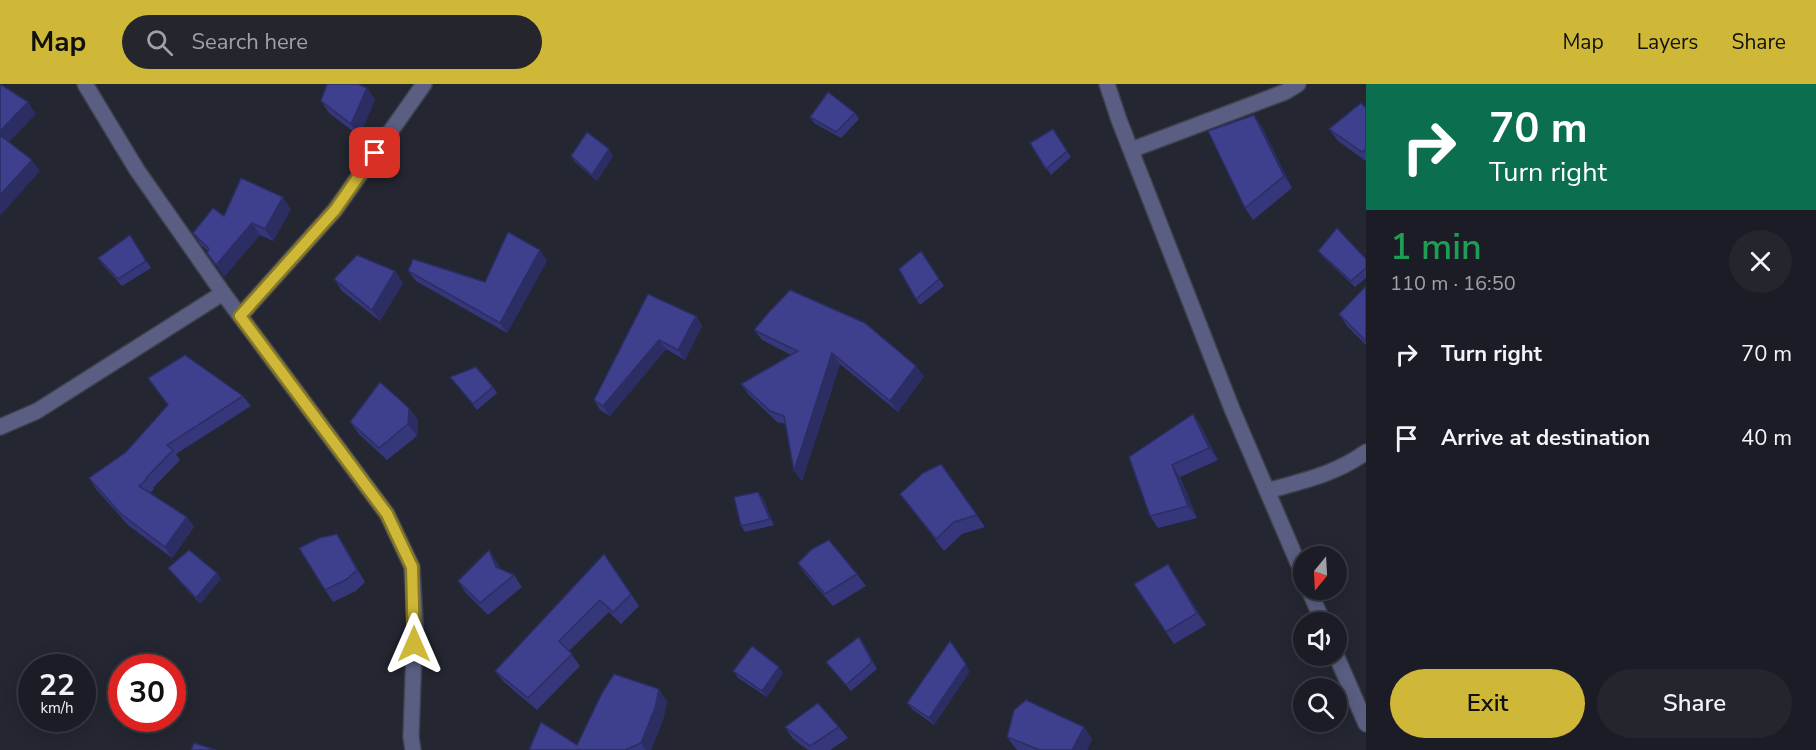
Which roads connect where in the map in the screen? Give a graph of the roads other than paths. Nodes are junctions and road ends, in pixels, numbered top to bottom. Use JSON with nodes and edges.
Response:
{"nodes":[{"id":1,"x":85,"y":84,"type":"edge"},
{"id":2,"x":424,"y":84,"type":"edge"},
{"id":3,"x":1107,"y":84,"type":"edge"},
{"id":4,"x":1298,"y":84,"type":"edge"},
{"id":5,"x":1131,"y":150,"type":"junction"},
{"id":6,"x":223,"y":293,"type":"junction"},
{"id":7,"x":240,"y":316,"type":"junction"},
{"id":8,"x":0,"y":427,"type":"edge"},
{"id":9,"x":1366,"y":452,"type":"edge"},
{"id":10,"x":1267,"y":491,"type":"junction"},
{"id":11,"x":1293,"y":552,"type":"edge"},
{"id":12,"x":1341,"y":666,"type":"edge"},
{"id":13,"x":1366,"y":724,"type":"edge"},
{"id":14,"x":413,"y":750,"type":"edge"}],
"edges":[{"from":1,"to":6,"type":"street"},
{"from":2,"to":7,"type":"street"},
{"from":3,"to":5,"type":"street"},
{"from":4,"to":5,"type":"street"},
{"from":5,"to":10,"type":"street"},
{"from":6,"to":7,"type":"street"},
{"from":6,"to":8,"type":"street"},
{"from":7,"to":14,"type":"street"},
{"from":9,"to":10,"type":"street"},
{"from":10,"to":11,"type":"street"},
{"from":12,"to":13,"type":"street"}]}
